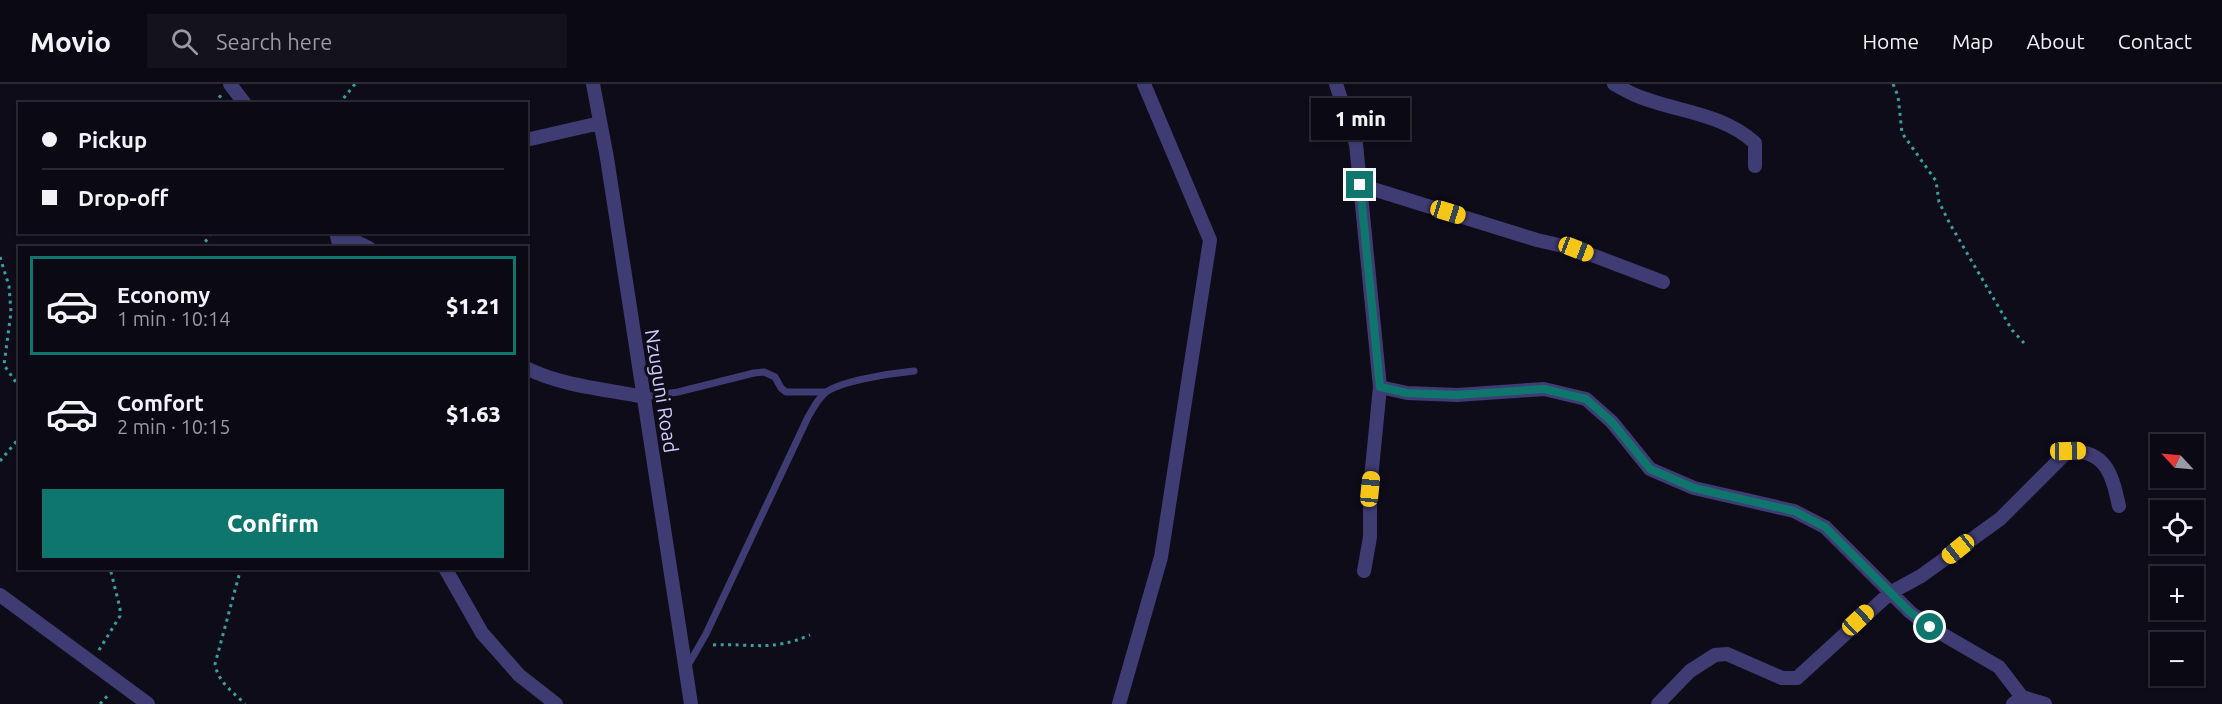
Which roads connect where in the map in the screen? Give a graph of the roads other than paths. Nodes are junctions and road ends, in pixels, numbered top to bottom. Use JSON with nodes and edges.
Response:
{"nodes":[{"id":1,"x":230,"y":84,"type":"edge"},
{"id":2,"x":593,"y":84,"type":"edge"},
{"id":3,"x":1144,"y":84,"type":"edge"},
{"id":4,"x":1336,"y":84,"type":"edge"},
{"id":5,"x":1614,"y":84,"type":"edge"},
{"id":6,"x":243,"y":102,"type":"edge"},
{"id":7,"x":600,"y":123,"type":"junction"},
{"id":8,"x":528,"y":140,"type":"edge"},
{"id":9,"x":1755,"y":166,"type":"dead end"},
{"id":10,"x":1360,"y":185,"type":"junction"},
{"id":11,"x":340,"y":236,"type":"edge"},
{"id":12,"x":364,"y":246,"type":"edge"},
{"id":13,"x":1663,"y":282,"type":"dead end"},
{"id":14,"x":528,"y":369,"type":"edge"},
{"id":15,"x":914,"y":371,"type":"dead end"},
{"id":16,"x":1380,"y":387,"type":"junction"},
{"id":17,"x":825,"y":392,"type":"junction"},
{"id":18,"x":644,"y":397,"type":"junction"},
{"id":19,"x":2119,"y":506,"type":"dead end"},
{"id":20,"x":446,"y":570,"type":"edge"},
{"id":21,"x":1364,"y":571,"type":"dead end"},
{"id":22,"x":1890,"y":593,"type":"junction"},
{"id":23,"x":0,"y":595,"type":"edge"},
{"id":24,"x":685,"y":669,"type":"junction"},
{"id":25,"x":2017,"y":700,"type":"edge"},
{"id":26,"x":148,"y":704,"type":"edge"},
{"id":27,"x":556,"y":704,"type":"edge"},
{"id":28,"x":691,"y":704,"type":"edge"},
{"id":29,"x":1119,"y":704,"type":"edge"},
{"id":30,"x":1658,"y":704,"type":"edge"},
{"id":31,"x":2045,"y":704,"type":"edge"}],
"edges":[{"from":1,"to":6,"type":"street"},
{"from":2,"to":7,"type":"street","name":"Nzuguni Road"},
{"from":3,"to":29,"type":"street"},
{"from":4,"to":10,"type":"street"},
{"from":5,"to":9,"type":"street"},
{"from":7,"to":8,"type":"street"},
{"from":7,"to":18,"type":"street","name":"Nzuguni Road"},
{"from":10,"to":13,"type":"street"},
{"from":10,"to":16,"type":"street"},
{"from":11,"to":12,"type":"street"},
{"from":14,"to":18,"type":"street"},
{"from":15,"to":17,"type":"lane"},
{"from":16,"to":21,"type":"street"},
{"from":16,"to":22,"type":"street"},
{"from":17,"to":18,"type":"lane"},
{"from":17,"to":24,"type":"lane"},
{"from":18,"to":24,"type":"street","name":"Nzuguni Road"},
{"from":19,"to":22,"type":"street"},
{"from":20,"to":27,"type":"street"},
{"from":22,"to":25,"type":"street"},
{"from":22,"to":30,"type":"street"},
{"from":23,"to":26,"type":"street"},
{"from":24,"to":28,"type":"street","name":"Nzuguni Road"},
{"from":25,"to":31,"type":"street"}]}
